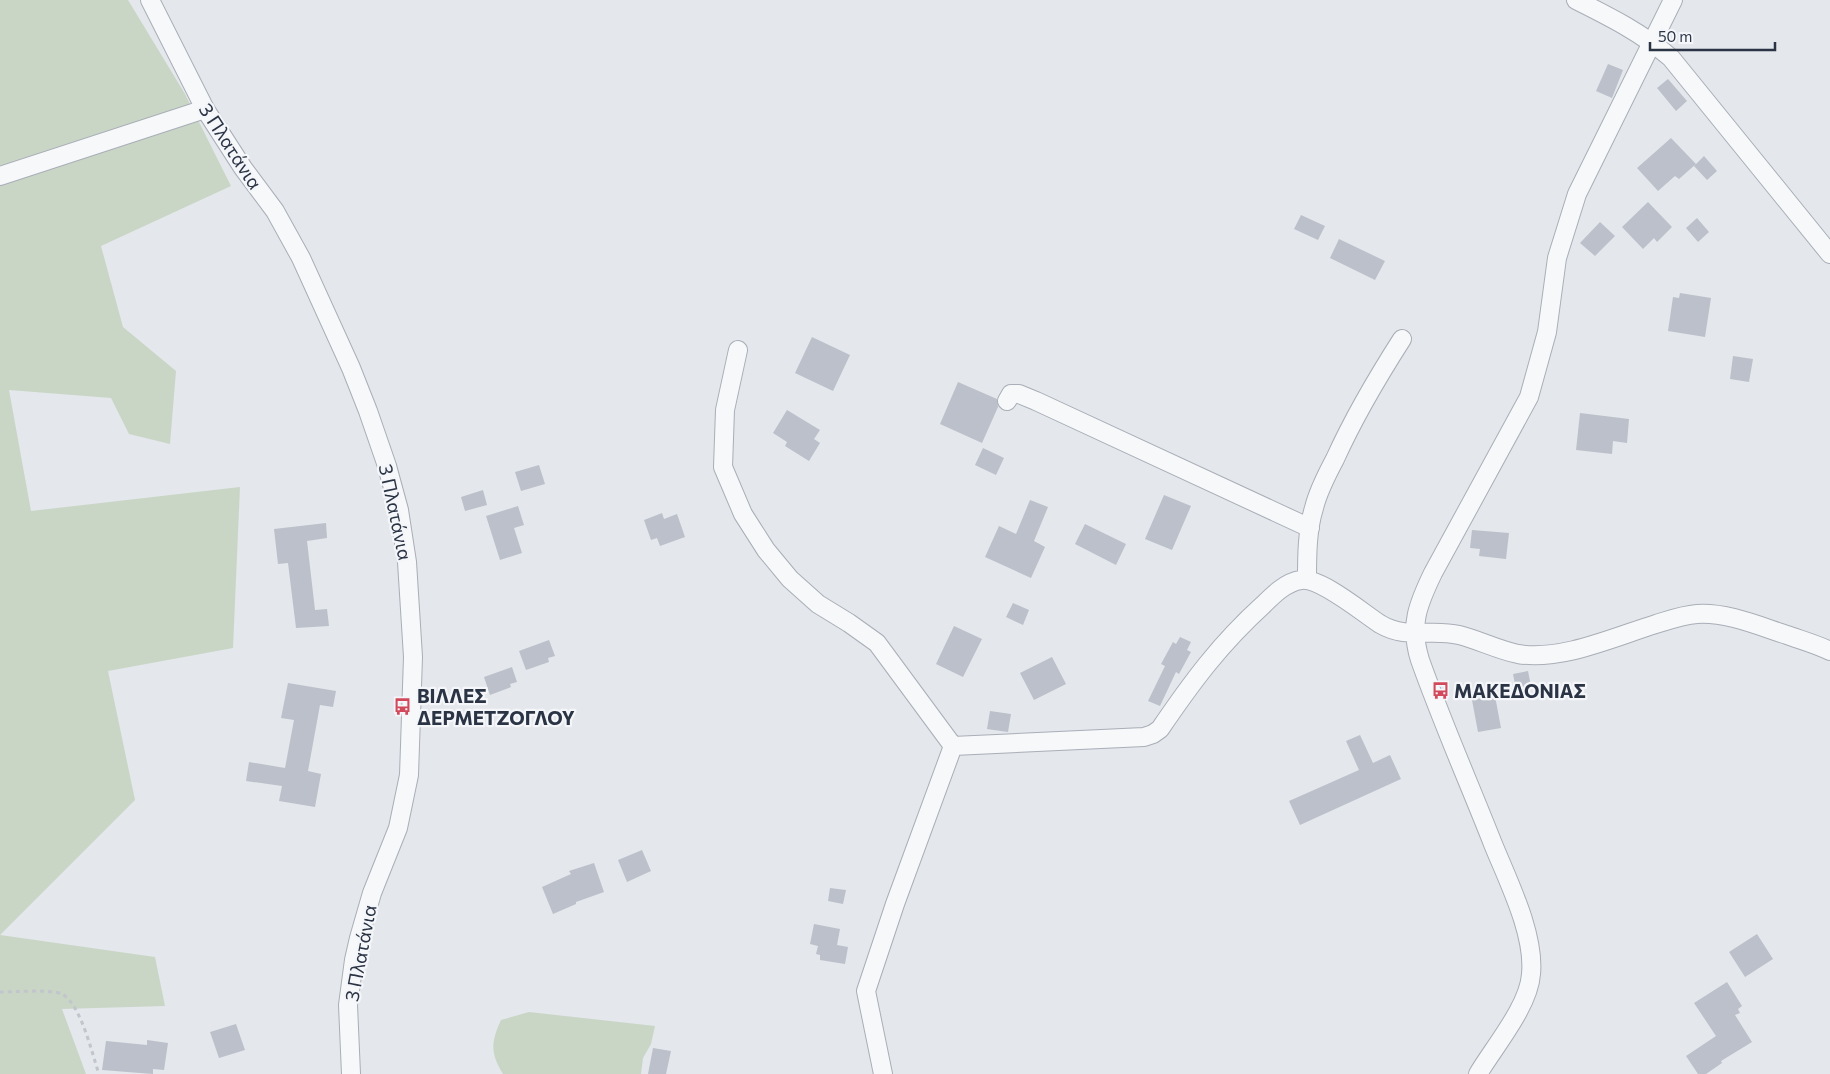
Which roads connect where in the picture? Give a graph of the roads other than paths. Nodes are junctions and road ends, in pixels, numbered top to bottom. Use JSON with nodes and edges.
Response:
{"nodes":[{"id":1,"x":150,"y":0,"type":"edge"},
{"id":2,"x":1576,"y":0,"type":"edge"},
{"id":3,"x":1673,"y":0,"type":"edge"},
{"id":4,"x":1651,"y":41,"type":"junction"},
{"id":5,"x":205,"y":109,"type":"junction"},
{"id":6,"x":0,"y":176,"type":"edge"},
{"id":7,"x":1830,"y":254,"type":"edge"},
{"id":8,"x":1402,"y":339,"type":"dead end"},
{"id":9,"x":738,"y":350,"type":"dead end"},
{"id":10,"x":1007,"y":400,"type":"dead end"},
{"id":11,"x":1310,"y":528,"type":"junction"},
{"id":12,"x":1307,"y":580,"type":"junction"},
{"id":13,"x":1414,"y":634,"type":"junction"},
{"id":14,"x":1830,"y":651,"type":"edge"},
{"id":15,"x":952,"y":746,"type":"junction"},
{"id":16,"x":350,"y":1074,"type":"edge"},
{"id":17,"x":883,"y":1074,"type":"edge"},
{"id":18,"x":1478,"y":1074,"type":"edge"}],
"edges":[{"from":1,"to":5,"type":"street","name":"3 Πλατάνια"},
{"from":2,"to":4,"type":"street"},
{"from":3,"to":4,"type":"street"},
{"from":4,"to":7,"type":"street"},
{"from":4,"to":13,"type":"street"},
{"from":5,"to":6,"type":"street"},
{"from":5,"to":16,"type":"street","name":"3 Πλατάνια"},
{"from":8,"to":11,"type":"street"},
{"from":9,"to":15,"type":"street"},
{"from":10,"to":11,"type":"street"},
{"from":11,"to":12,"type":"street"},
{"from":12,"to":13,"type":"street"},
{"from":12,"to":15,"type":"street"},
{"from":13,"to":14,"type":"street"},
{"from":13,"to":18,"type":"street"},
{"from":15,"to":17,"type":"street"}]}
